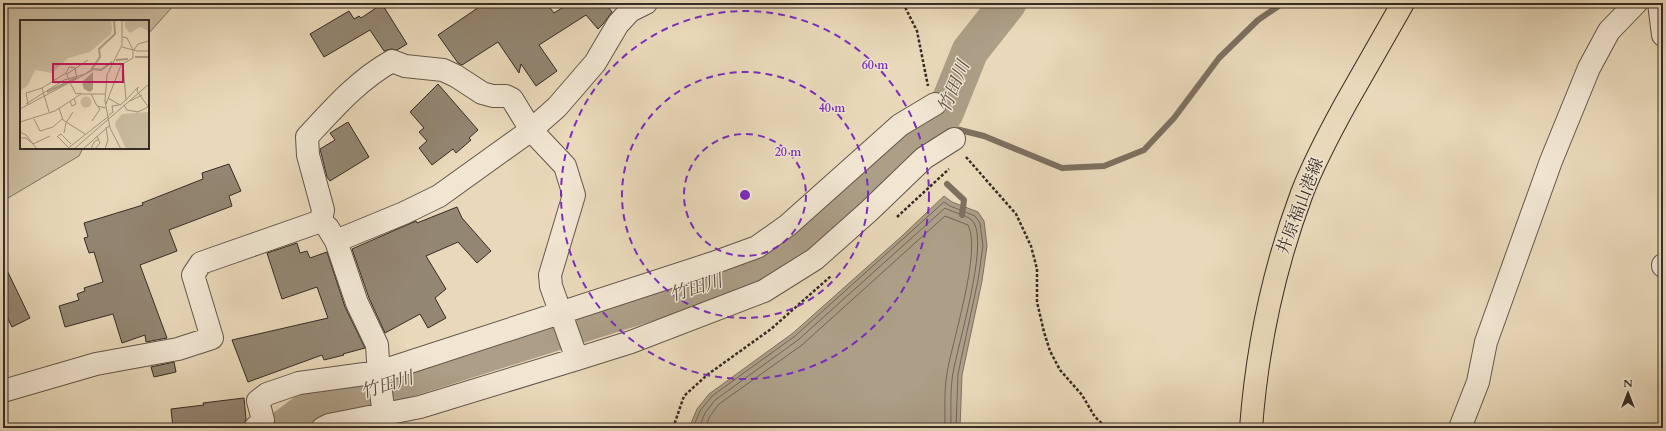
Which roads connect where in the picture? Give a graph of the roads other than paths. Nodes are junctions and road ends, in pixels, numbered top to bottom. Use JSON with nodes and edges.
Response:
{"nodes":[{"id":1,"x":646,"y":3,"type":"edge"},
{"id":2,"x":1403,"y":3,"type":"edge"},
{"id":3,"x":1636,"y":3,"type":"edge"},
{"id":4,"x":1659,"y":3,"type":"edge"},
{"id":5,"x":1663,"y":35,"type":"edge"},
{"id":6,"x":935,"y":104,"type":"road end"},
{"id":7,"x":532,"y":130,"type":"junction"},
{"id":8,"x":954,"y":139,"type":"dead end"},
{"id":9,"x":321,"y":221,"type":"junction"},
{"id":10,"x":336,"y":242,"type":"junction"},
{"id":11,"x":562,"y":316,"type":"junction"},
{"id":12,"x":575,"y":355,"type":"junction"},
{"id":13,"x":379,"y":375,"type":"junction"},
{"id":14,"x":3,"y":391,"type":"edge"},
{"id":15,"x":379,"y":416,"type":"edge"},
{"id":16,"x":264,"y":425,"type":"edge"},
{"id":17,"x":323,"y":428,"type":"edge"},
{"id":18,"x":1251,"y":428,"type":"edge"},
{"id":19,"x":1460,"y":428,"type":"edge"}],
"edges":[{"from":1,"to":7,"type":"street"},
{"from":2,"to":18,"type":"main road","name":"井原福山港線"},
{"from":3,"to":19,"type":"street"},
{"from":4,"to":5,"type":"street"},
{"from":6,"to":11,"type":"street"},
{"from":7,"to":9,"type":"street"},
{"from":7,"to":10,"type":"street"},
{"from":7,"to":11,"type":"street"},
{"from":8,"to":12,"type":"street"},
{"from":9,"to":10,"type":"street"},
{"from":9,"to":14,"type":"street"},
{"from":10,"to":13,"type":"street"},
{"from":11,"to":12,"type":"street"},
{"from":11,"to":13,"type":"street"},
{"from":12,"to":15,"type":"street"},
{"from":13,"to":15,"type":"street"},
{"from":13,"to":16,"type":"street"},
{"from":15,"to":17,"type":"street"}]}
